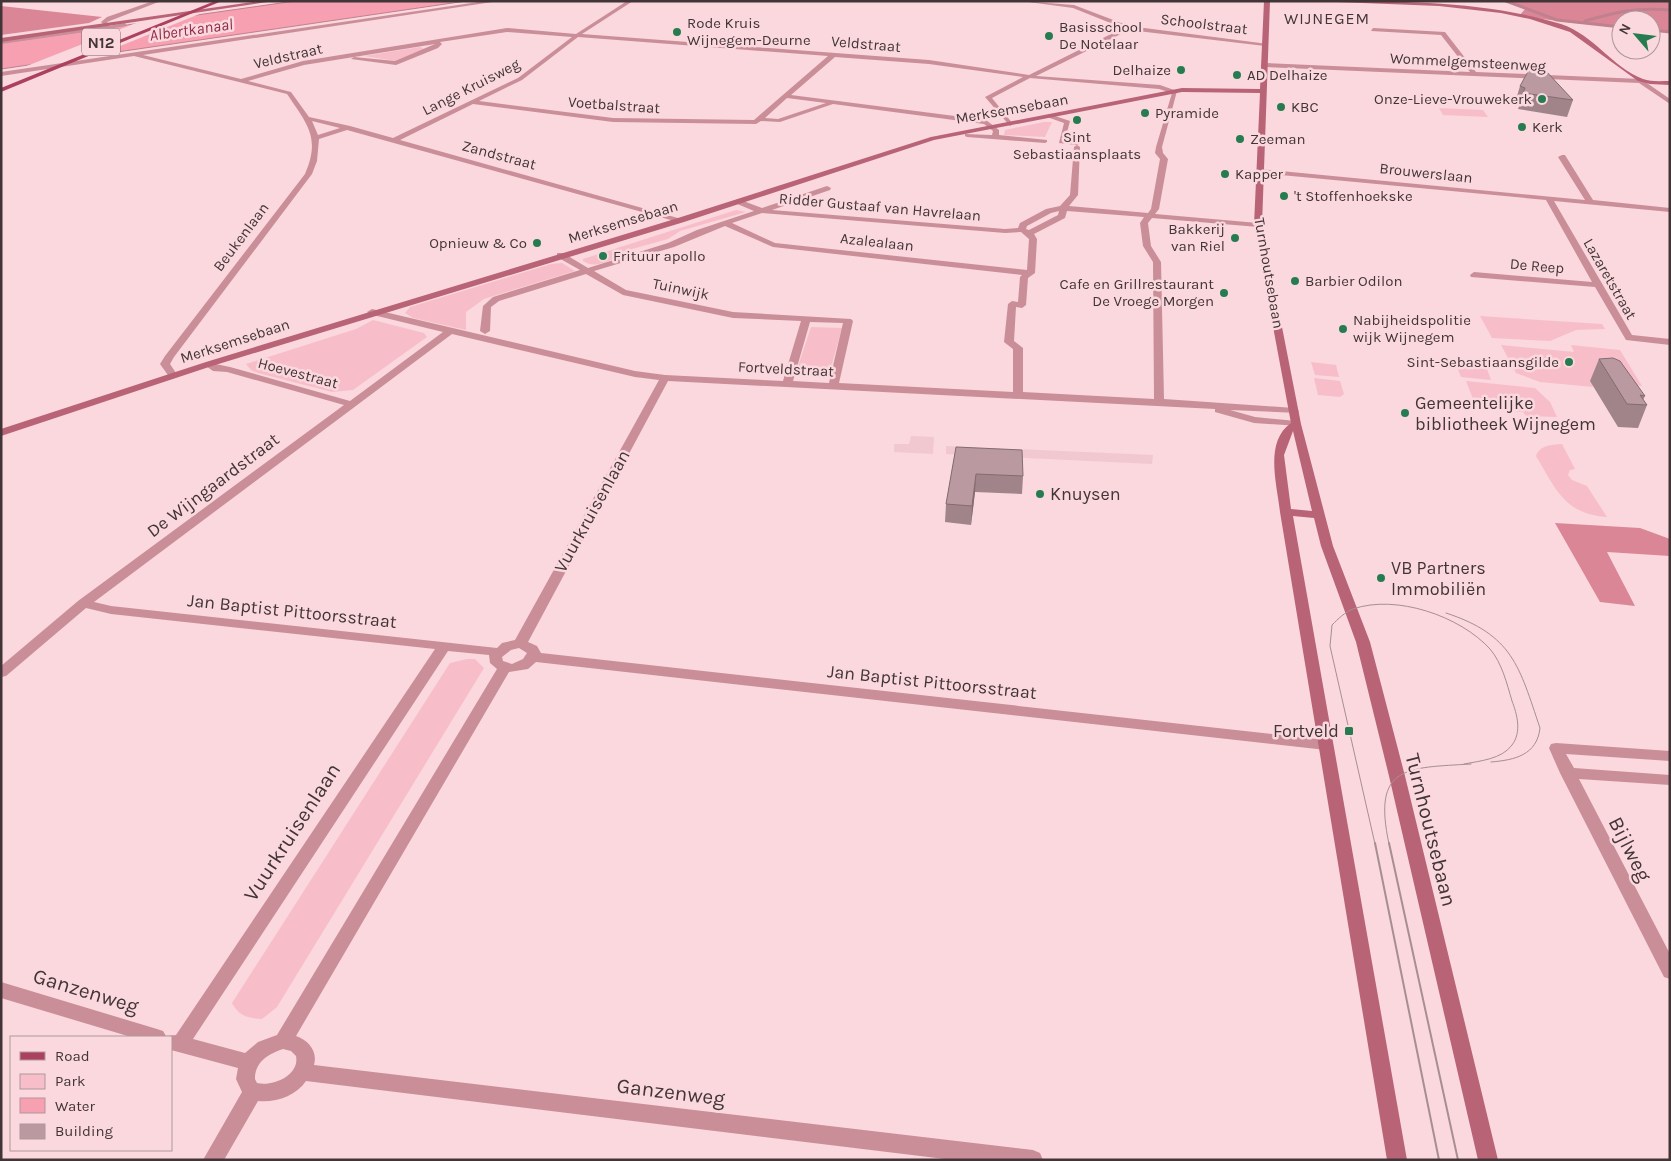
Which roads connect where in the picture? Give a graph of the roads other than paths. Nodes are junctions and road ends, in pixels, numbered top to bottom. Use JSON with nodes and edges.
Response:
{"nodes":[{"id":1,"x":159,"y":1,"type":"edge"},
{"id":2,"x":220,"y":1,"type":"edge"},
{"id":3,"x":272,"y":1,"type":"edge"},
{"id":4,"x":497,"y":1,"type":"edge"},
{"id":5,"x":631,"y":1,"type":"edge"},
{"id":6,"x":1023,"y":1,"type":"edge"},
{"id":7,"x":1267,"y":1,"type":"edge"},
{"id":8,"x":1314,"y":1,"type":"edge"},
{"id":9,"x":1398,"y":2,"type":"edge"},
{"id":10,"x":1082,"y":3,"type":"dead end"},
{"id":11,"x":205,"y":4,"type":"edge"},
{"id":12,"x":1074,"y":7,"type":"junction"},
{"id":13,"x":107,"y":25,"type":"junction"},
{"id":14,"x":125,"y":25,"type":"dead end"},
{"id":15,"x":1128,"y":28,"type":"junction"},
{"id":16,"x":1373,"y":30,"type":"dead end"},
{"id":17,"x":577,"y":35,"type":"junction"},
{"id":18,"x":1,"y":41,"type":"edge"},
{"id":19,"x":435,"y":41,"type":"junction"},
{"id":20,"x":1265,"y":44,"type":"junction"},
{"id":21,"x":132,"y":54,"type":"junction"},
{"id":22,"x":834,"y":54,"type":"junction"},
{"id":23,"x":341,"y":57,"type":"junction"},
{"id":24,"x":1265,"y":65,"type":"junction"},
{"id":25,"x":1,"y":74,"type":"edge"},
{"id":26,"x":1475,"y":75,"type":"junction"},
{"id":27,"x":1028,"y":77,"type":"junction"},
{"id":28,"x":241,"y":81,"type":"junction"},
{"id":29,"x":1641,"y":81,"type":"junction"},
{"id":30,"x":1,"y":82,"type":"edge"},
{"id":31,"x":1670,"y":82,"type":"edge"},
{"id":32,"x":1,"y":90,"type":"edge"},
{"id":33,"x":1262,"y":91,"type":"junction"},
{"id":34,"x":1174,"y":92,"type":"junction"},
{"id":35,"x":786,"y":96,"type":"junction"},
{"id":36,"x":472,"y":102,"type":"junction"},
{"id":37,"x":835,"y":102,"type":"junction"},
{"id":38,"x":1670,"y":102,"type":"edge"},
{"id":39,"x":1049,"y":116,"type":"junction"},
{"id":40,"x":310,"y":119,"type":"junction"},
{"id":41,"x":758,"y":121,"type":"junction"},
{"id":42,"x":1010,"y":124,"type":"junction"},
{"id":43,"x":991,"y":127,"type":"junction"},
{"id":44,"x":348,"y":128,"type":"junction"},
{"id":45,"x":968,"y":136,"type":"dead end"},
{"id":46,"x":995,"y":137,"type":"junction"},
{"id":47,"x":317,"y":138,"type":"junction"},
{"id":48,"x":394,"y":140,"type":"junction"},
{"id":49,"x":1045,"y":141,"type":"dead end"},
{"id":50,"x":1562,"y":157,"type":"dead end"},
{"id":51,"x":1259,"y":171,"type":"junction"},
{"id":52,"x":827,"y":188,"type":"dead end"},
{"id":53,"x":1548,"y":198,"type":"junction"},
{"id":54,"x":738,"y":201,"type":"junction"},
{"id":55,"x":1590,"y":201,"type":"junction"},
{"id":56,"x":1064,"y":208,"type":"junction"},
{"id":57,"x":1670,"y":210,"type":"edge"},
{"id":58,"x":762,"y":211,"type":"junction"},
{"id":59,"x":1150,"y":215,"type":"junction"},
{"id":60,"x":681,"y":220,"type":"junction"},
{"id":61,"x":725,"y":223,"type":"junction"},
{"id":62,"x":1258,"y":225,"type":"junction"},
{"id":63,"x":1025,"y":232,"type":"junction"},
{"id":64,"x":560,"y":255,"type":"junction"},
{"id":65,"x":588,"y":271,"type":"junction"},
{"id":66,"x":1031,"y":273,"type":"junction"},
{"id":67,"x":1474,"y":275,"type":"dead end"},
{"id":68,"x":1597,"y":285,"type":"junction"},
{"id":69,"x":372,"y":312,"type":"junction"},
{"id":70,"x":806,"y":319,"type":"junction"},
{"id":71,"x":450,"y":331,"type":"junction"},
{"id":72,"x":485,"y":331,"type":"dead end"},
{"id":73,"x":1670,"y":342,"type":"edge"},
{"id":74,"x":209,"y":364,"type":"junction"},
{"id":75,"x":173,"y":376,"type":"junction"},
{"id":76,"x":665,"y":378,"type":"junction"},
{"id":77,"x":787,"y":384,"type":"junction"},
{"id":78,"x":833,"y":387,"type":"junction"},
{"id":79,"x":1019,"y":396,"type":"junction"},
{"id":80,"x":1159,"y":402,"type":"junction"},
{"id":81,"x":351,"y":404,"type":"junction"},
{"id":82,"x":1204,"y":406,"type":"junction"},
{"id":83,"x":1294,"y":411,"type":"junction"},
{"id":84,"x":1296,"y":424,"type":"junction"},
{"id":85,"x":1,"y":433,"type":"edge"},
{"id":86,"x":1286,"y":512,"type":"junction"},
{"id":87,"x":1320,"y":515,"type":"junction"},
{"id":88,"x":83,"y":604,"type":"junction"},
{"id":89,"x":520,"y":644,"type":"junction"},
{"id":90,"x":444,"y":646,"type":"junction"},
{"id":91,"x":498,"y":652,"type":"junction"},
{"id":92,"x":533,"y":656,"type":"junction"},
{"id":93,"x":505,"y":668,"type":"junction"},
{"id":94,"x":1,"y":673,"type":"edge"},
{"id":95,"x":1326,"y":745,"type":"junction"},
{"id":96,"x":1670,"y":756,"type":"edge"},
{"id":97,"x":1567,"y":773,"type":"junction"},
{"id":98,"x":1670,"y":780,"type":"edge"},
{"id":99,"x":1670,"y":972,"type":"edge"},
{"id":100,"x":1,"y":990,"type":"edge"},
{"id":101,"x":154,"y":1036,"type":"edge"},
{"id":102,"x":283,"y":1041,"type":"junction"},
{"id":103,"x":176,"y":1043,"type":"edge"},
{"id":104,"x":249,"y":1062,"type":"junction"},
{"id":105,"x":302,"y":1072,"type":"junction"},
{"id":106,"x":254,"y":1091,"type":"junction"},
{"id":107,"x":213,"y":1160,"type":"edge"},
{"id":108,"x":1033,"y":1160,"type":"edge"},
{"id":109,"x":1397,"y":1160,"type":"edge"},
{"id":110,"x":1488,"y":1160,"type":"edge"}],
"edges":[{"from":1,"to":13,"type":"street"},
{"from":2,"to":11,"type":"main road","number":"N12"},
{"from":3,"to":13,"type":"main road"},
{"from":4,"to":21,"type":"street"},
{"from":5,"to":17,"type":"street","name":"Lange Kruisweg"},
{"from":6,"to":12,"type":"street","name":"Schoolstraat"},
{"from":7,"to":20,"type":"main road","name":"Turnhoutsebaan"},
{"from":8,"to":9,"type":"main road"},
{"from":9,"to":29,"type":"main road"},
{"from":10,"to":12,"type":"street"},
{"from":11,"to":30,"type":"main road","number":"N12"},
{"from":11,"to":32,"type":"main road","number":"N12"},
{"from":12,"to":15,"type":"street","name":"Schoolstraat"},
{"from":13,"to":18,"type":"main road"},
{"from":14,"to":18,"type":"street"},
{"from":15,"to":20,"type":"street","name":"Schoolstraat"},
{"from":15,"to":27,"type":"street"},
{"from":16,"to":26,"type":"street"},
{"from":17,"to":19,"type":"street","name":"Veldstraat"},
{"from":17,"to":22,"type":"street","name":"Veldstraat"},
{"from":17,"to":36,"type":"street","name":"Lange Kruisweg"},
{"from":19,"to":23,"type":"street","name":"Veldstraat"},
{"from":19,"to":23,"type":"street","name":"Veldstraat"},
{"from":20,"to":24,"type":"main road","name":"Turnhoutsebaan"},
{"from":21,"to":25,"type":"street"},
{"from":21,"to":28,"type":"street"},
{"from":22,"to":27,"type":"street","name":"Veldstraat"},
{"from":22,"to":35,"type":"street"},
{"from":23,"to":28,"type":"street","name":"Veldstraat"},
{"from":24,"to":26,"type":"street","name":"Wommelgemsteenweg"},
{"from":24,"to":33,"type":"main road","name":"Turnhoutsebaan"},
{"from":26,"to":29,"type":"street","name":"Wommelgemsteenweg"},
{"from":27,"to":34,"type":"street","name":"Veldstraat"},
{"from":27,"to":42,"type":"street"},
{"from":28,"to":40,"type":"street"},
{"from":29,"to":31,"type":"main road","name":"Wommelgemsteenweg"},
{"from":29,"to":38,"type":"street"},
{"from":33,"to":34,"type":"main road","name":"Merksemsebaan"},
{"from":33,"to":51,"type":"main road","name":"Turnhoutsebaan"},
{"from":34,"to":39,"type":"main road","name":"Merksemsebaan"},
{"from":34,"to":59,"type":"street"},
{"from":35,"to":37,"type":"street"},
{"from":35,"to":41,"type":"street"},
{"from":36,"to":41,"type":"street","name":"Voetbalstraat"},
{"from":36,"to":48,"type":"street","name":"Lange Kruisweg"},
{"from":37,"to":41,"type":"street","name":"Voetbalstraat"},
{"from":37,"to":43,"type":"street"},
{"from":39,"to":42,"type":"main road","name":"Merksemsebaan"},
{"from":39,"to":56,"type":"street"},
{"from":40,"to":44,"type":"street","name":"Zandstraat"},
{"from":40,"to":47,"type":"street"},
{"from":42,"to":43,"type":"main road","name":"Merksemsebaan"},
{"from":43,"to":46,"type":"street"},
{"from":43,"to":54,"type":"main road","name":"Merksemsebaan"},
{"from":44,"to":47,"type":"street"},
{"from":44,"to":48,"type":"street","name":"Zandstraat"},
{"from":45,"to":46,"type":"street"},
{"from":46,"to":49,"type":"street"},
{"from":47,"to":75,"type":"street","name":"Beukenlaan"},
{"from":48,"to":60,"type":"street","name":"Zandstraat"},
{"from":50,"to":55,"type":"street"},
{"from":51,"to":53,"type":"street","name":"Brouwerslaan"},
{"from":51,"to":62,"type":"main road","name":"Turnhoutsebaan"},
{"from":52,"to":58,"type":"street","name":"Merksemsebaan"},
{"from":53,"to":55,"type":"street","name":"Brouwerslaan"},
{"from":53,"to":68,"type":"street","name":"Lazaretstraat"},
{"from":54,"to":58,"type":"street","name":"Ridder Gustaaf van Havrelaan"},
{"from":54,"to":60,"type":"main road","name":"Merksemsebaan"},
{"from":55,"to":57,"type":"street","name":"Brouwerslaan"},
{"from":56,"to":59,"type":"street"},
{"from":56,"to":63,"type":"street","name":"Ridder Gustaaf van Havrelaan"},
{"from":58,"to":61,"type":"street","name":"Merksemsebaan"},
{"from":58,"to":63,"type":"street","name":"Ridder Gustaaf van Havrelaan"},
{"from":59,"to":62,"type":"street"},
{"from":59,"to":80,"type":"street"},
{"from":60,"to":64,"type":"main road","name":"Merksemsebaan"},
{"from":61,"to":65,"type":"street","name":"Merksemsebaan"},
{"from":61,"to":66,"type":"street","name":"Azalealaan"},
{"from":62,"to":83,"type":"main road","name":"Turnhoutsebaan"},
{"from":63,"to":66,"type":"street"},
{"from":64,"to":65,"type":"street","name":"Tuinwijk"},
{"from":64,"to":69,"type":"main road","name":"Merksemsebaan"},
{"from":65,"to":70,"type":"street","name":"Tuinwijk"},
{"from":65,"to":72,"type":"street","name":"Merksemsebaan"},
{"from":66,"to":79,"type":"street"},
{"from":67,"to":68,"type":"street","name":"De Reep"},
{"from":68,"to":73,"type":"street","name":"Lazaretstraat"},
{"from":69,"to":71,"type":"street","name":"Fortveldstraat"},
{"from":69,"to":74,"type":"main road","name":"Merksemsebaan"},
{"from":70,"to":77,"type":"street"},
{"from":70,"to":78,"type":"street","name":"Tuinwijk"},
{"from":71,"to":76,"type":"street","name":"Fortveldstraat"},
{"from":71,"to":81,"type":"street","name":"De Wijngaardstraat"},
{"from":74,"to":75,"type":"main road","name":"Merksemsebaan"},
{"from":74,"to":81,"type":"street","name":"Hoevestraat"},
{"from":75,"to":85,"type":"main road","name":"Merksemsebaan"},
{"from":76,"to":77,"type":"street","name":"Fortveldstraat"},
{"from":76,"to":89,"type":"street","name":"Vuurkruisenlaan"},
{"from":77,"to":78,"type":"street","name":"Fortveldstraat"},
{"from":78,"to":79,"type":"street","name":"Fortveldstraat"},
{"from":79,"to":80,"type":"street","name":"Fortveldstraat"},
{"from":80,"to":82,"type":"street","name":"Fortveldstraat"},
{"from":81,"to":88,"type":"street","name":"De Wijngaardstraat"},
{"from":82,"to":83,"type":"street","name":"Fortveldstraat"},
{"from":82,"to":84,"type":"street","name":"Fortveldstraat"},
{"from":83,"to":84,"type":"main road","name":"Turnhoutsebaan"},
{"from":84,"to":86,"type":"main road"},
{"from":84,"to":87,"type":"main road","name":"Turnhoutsebaan"},
{"from":86,"to":87,"type":"main road"},
{"from":86,"to":95,"type":"main road"},
{"from":87,"to":110,"type":"main road","name":"Turnhoutsebaan"},
{"from":88,"to":90,"type":"street","name":"Jan Baptist Pittoorsstraat"},
{"from":88,"to":94,"type":"street","name":"De Wijngaardstraat"},
{"from":89,"to":91,"type":"street"},
{"from":89,"to":92,"type":"street"},
{"from":90,"to":91,"type":"street","name":"Jan Baptist Pittoorsstraat"},
{"from":90,"to":103,"type":"street","name":"Vuurkruisenlaan"},
{"from":91,"to":93,"type":"street"},
{"from":92,"to":93,"type":"street"},
{"from":92,"to":95,"type":"street","name":"Jan Baptist Pittoorsstraat"},
{"from":93,"to":102,"type":"street"},
{"from":95,"to":109,"type":"main road"},
{"from":96,"to":97,"type":"street","name":"Bijlweg"},
{"from":97,"to":98,"type":"street"},
{"from":97,"to":99,"type":"street","name":"Bijlweg"},
{"from":100,"to":101,"type":"street","name":"Ganzenweg"},
{"from":102,"to":104,"type":"street"},
{"from":102,"to":105,"type":"street"},
{"from":103,"to":104,"type":"street"},
{"from":104,"to":106,"type":"street"},
{"from":105,"to":106,"type":"street"},
{"from":105,"to":108,"type":"street","name":"Ganzenweg"},
{"from":106,"to":107,"type":"street"}]}
